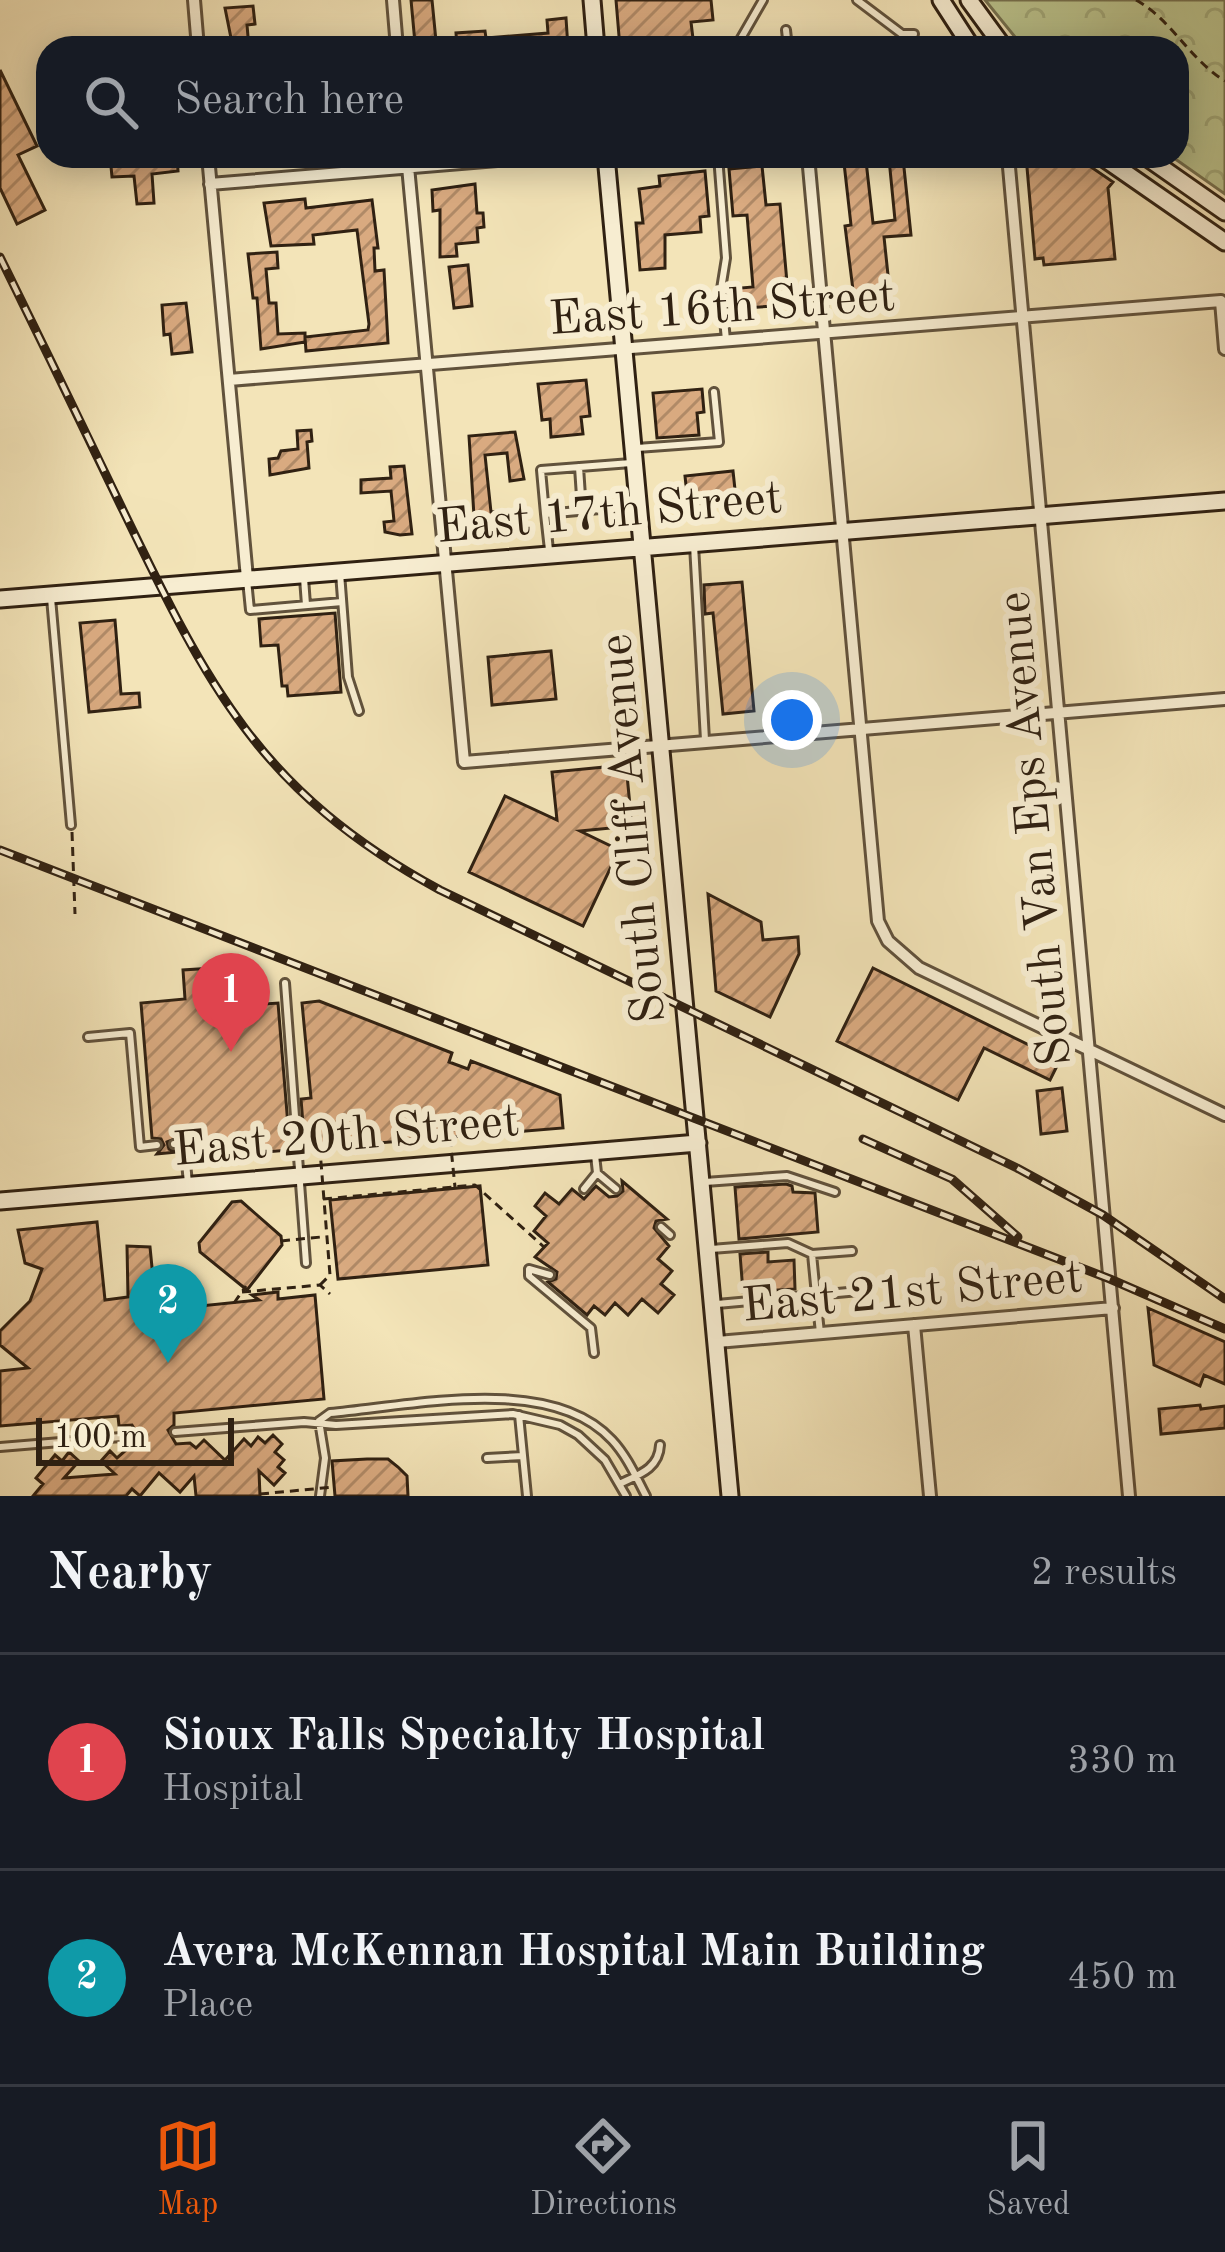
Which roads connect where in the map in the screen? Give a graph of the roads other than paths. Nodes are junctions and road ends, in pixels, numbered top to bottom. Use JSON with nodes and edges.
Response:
{"nodes":[{"id":1,"x":194,"y":0,"type":"edge"},
{"id":2,"x":393,"y":0,"type":"edge"},
{"id":3,"x":592,"y":0,"type":"edge"},
{"id":4,"x":763,"y":0,"type":"edge"},
{"id":5,"x":857,"y":0,"type":"edge"},
{"id":6,"x":940,"y":0,"type":"edge"},
{"id":7,"x":969,"y":0,"type":"edge"},
{"id":8,"x":786,"y":30,"type":"dead end"},
{"id":9,"x":914,"y":34,"type":"dead end"},
{"id":10,"x":197,"y":36,"type":"edge"},
{"id":11,"x":397,"y":36,"type":"edge"},
{"id":12,"x":595,"y":36,"type":"edge"},
{"id":13,"x":742,"y":36,"type":"edge"},
{"id":14,"x":787,"y":36,"type":"edge"},
{"id":15,"x":964,"y":36,"type":"edge"},
{"id":16,"x":995,"y":36,"type":"edge"},
{"id":17,"x":209,"y":168,"type":"edge"},
{"id":18,"x":347,"y":168,"type":"edge"},
{"id":19,"x":408,"y":168,"type":"edge"},
{"id":20,"x":607,"y":168,"type":"edge"},
{"id":21,"x":719,"y":168,"type":"edge"},
{"id":22,"x":809,"y":168,"type":"edge"},
{"id":23,"x":1009,"y":168,"type":"edge"},
{"id":24,"x":1118,"y":168,"type":"edge"},
{"id":25,"x":1161,"y":168,"type":"edge"},
{"id":26,"x":210,"y":184,"type":"junction"},
{"id":27,"x":1225,"y":212,"type":"edge"},
{"id":28,"x":1225,"y":242,"type":"edge"},
{"id":29,"x":1023,"y":318,"type":"junction"},
{"id":30,"x":824,"y":332,"type":"junction"},
{"id":31,"x":726,"y":340,"type":"junction"},
{"id":32,"x":624,"y":349,"type":"junction"},
{"id":33,"x":1225,"y":349,"type":"edge"},
{"id":34,"x":426,"y":363,"type":"junction"},
{"id":35,"x":229,"y":380,"type":"junction"},
{"id":36,"x":714,"y":392,"type":"dead end"},
{"id":37,"x":634,"y":456,"type":"junction"},
{"id":38,"x":579,"y":467,"type":"junction"},
{"id":39,"x":1225,"y":502,"type":"edge"},
{"id":40,"x":639,"y":505,"type":"junction"},
{"id":41,"x":582,"y":511,"type":"junction"},
{"id":42,"x":545,"y":514,"type":"junction"},
{"id":43,"x":1038,"y":514,"type":"junction"},
{"id":44,"x":842,"y":529,"type":"junction"},
{"id":45,"x":693,"y":542,"type":"junction"},
{"id":46,"x":643,"y":546,"type":"junction"},
{"id":47,"x":549,"y":554,"type":"junction"},
{"id":48,"x":446,"y":563,"type":"junction"},
{"id":49,"x":339,"y":571,"type":"junction"},
{"id":50,"x":304,"y":574,"type":"junction"},
{"id":51,"x":247,"y":578,"type":"junction"},
{"id":52,"x":50,"y":595,"type":"junction"},
{"id":53,"x":0,"y":599,"type":"edge"},
{"id":54,"x":342,"y":602,"type":"junction"},
{"id":55,"x":306,"y":605,"type":"junction"},
{"id":56,"x":1225,"y":699,"type":"edge"},
{"id":57,"x":359,"y":711,"type":"dead end"},
{"id":58,"x":1058,"y":712,"type":"junction"},
{"id":59,"x":860,"y":726,"type":"junction"},
{"id":60,"x":705,"y":740,"type":"junction"},
{"id":61,"x":661,"y":744,"type":"junction"},
{"id":62,"x":71,"y":825,"type":"road end"},
{"id":63,"x":285,"y":983,"type":"dead end"},
{"id":64,"x":88,"y":1036,"type":"dead end"},
{"id":65,"x":1089,"y":1051,"type":"junction"},
{"id":66,"x":1225,"y":1115,"type":"edge"},
{"id":67,"x":698,"y":1143,"type":"junction"},
{"id":68,"x":174,"y":1144,"type":"dead end"},
{"id":69,"x":157,"y":1145,"type":"dead end"},
{"id":70,"x":595,"y":1152,"type":"junction"},
{"id":71,"x":597,"y":1173,"type":"junction"},
{"id":72,"x":300,"y":1176,"type":"junction"},
{"id":73,"x":701,"y":1183,"type":"junction"},
{"id":74,"x":188,"y":1186,"type":"junction"},
{"id":75,"x":584,"y":1189,"type":"dead end"},
{"id":76,"x":616,"y":1189,"type":"dead end"},
{"id":77,"x":836,"y":1192,"type":"dead end"},
{"id":78,"x":0,"y":1201,"type":"edge"},
{"id":79,"x":661,"y":1227,"type":"dead end"},
{"id":80,"x":670,"y":1235,"type":"dead end"},
{"id":81,"x":708,"y":1249,"type":"junction"},
{"id":82,"x":852,"y":1251,"type":"dead end"},
{"id":83,"x":812,"y":1254,"type":"junction"},
{"id":84,"x":305,"y":1263,"type":"dead end"},
{"id":85,"x":550,"y":1275,"type":"dead end"},
{"id":86,"x":859,"y":1291,"type":"dead end"},
{"id":87,"x":816,"y":1295,"type":"junction"},
{"id":88,"x":713,"y":1304,"type":"junction"},
{"id":89,"x":1113,"y":1308,"type":"junction"},
{"id":90,"x":590,"y":1311,"type":"dead end"},
{"id":91,"x":914,"y":1324,"type":"junction"},
{"id":92,"x":591,"y":1328,"type":"junction"},
{"id":93,"x":820,"y":1333,"type":"junction"},
{"id":94,"x":717,"y":1342,"type":"junction"},
{"id":95,"x":594,"y":1353,"type":"dead end"},
{"id":96,"x":404,"y":1407,"type":"junction"},
{"id":97,"x":519,"y":1415,"type":"junction"},
{"id":98,"x":406,"y":1420,"type":"junction"},
{"id":99,"x":319,"y":1421,"type":"junction"},
{"id":100,"x":175,"y":1432,"type":"dead end"},
{"id":101,"x":133,"y":1436,"type":"dead end"},
{"id":102,"x":660,"y":1445,"type":"dead end"},
{"id":103,"x":0,"y":1448,"type":"edge"},
{"id":104,"x":523,"y":1456,"type":"junction"},
{"id":105,"x":487,"y":1458,"type":"dead end"},
{"id":106,"x":636,"y":1476,"type":"junction"},
{"id":107,"x":619,"y":1484,"type":"junction"},
{"id":108,"x":320,"y":1496,"type":"edge"},
{"id":109,"x":527,"y":1496,"type":"edge"},
{"id":110,"x":626,"y":1496,"type":"edge"},
{"id":111,"x":646,"y":1496,"type":"edge"},
{"id":112,"x":730,"y":1496,"type":"edge"},
{"id":113,"x":930,"y":1496,"type":"edge"},
{"id":114,"x":1129,"y":1496,"type":"edge"}],
"edges":[{"from":1,"to":10,"type":"street"},
{"from":2,"to":11,"type":"street"},
{"from":3,"to":12,"type":"street"},
{"from":4,"to":13,"type":"lane"},
{"from":5,"to":9,"type":"lane"},
{"from":6,"to":15,"type":"street"},
{"from":7,"to":16,"type":"street"},
{"from":8,"to":14,"type":"lane"},
{"from":17,"to":26,"type":"street"},
{"from":18,"to":26,"type":"street"},
{"from":19,"to":34,"type":"street"},
{"from":20,"to":32,"type":"street","name":"South Cliff Avenue"},
{"from":21,"to":31,"type":"lane"},
{"from":22,"to":30,"type":"street"},
{"from":23,"to":29,"type":"street","name":"South Van Eps Avenue"},
{"from":24,"to":28,"type":"street"},
{"from":25,"to":27,"type":"street"},
{"from":26,"to":35,"type":"street"},
{"from":29,"to":30,"type":"street","name":"East 16th Street"},
{"from":29,"to":33,"type":"street","name":"East 16th Street"},
{"from":29,"to":43,"type":"street","name":"South Van Eps Avenue"},
{"from":30,"to":31,"type":"street","name":"East 16th Street"},
{"from":30,"to":44,"type":"street"},
{"from":31,"to":32,"type":"street","name":"East 16th Street"},
{"from":32,"to":34,"type":"street","name":"East 16th Street"},
{"from":32,"to":37,"type":"street","name":"South Cliff Avenue"},
{"from":34,"to":35,"type":"street","name":"East 16th Street"},
{"from":34,"to":48,"type":"street"},
{"from":35,"to":51,"type":"street"},
{"from":36,"to":37,"type":"lane"},
{"from":37,"to":38,"type":"lane"},
{"from":37,"to":40,"type":"street","name":"South Cliff Avenue"},
{"from":38,"to":41,"type":"lane"},
{"from":38,"to":42,"type":"lane"},
{"from":39,"to":43,"type":"street","name":"East 17th Street"},
{"from":40,"to":41,"type":"lane"},
{"from":40,"to":46,"type":"street","name":"South Cliff Avenue"},
{"from":41,"to":42,"type":"lane"},
{"from":42,"to":47,"type":"lane"},
{"from":43,"to":44,"type":"street","name":"East 17th Street"},
{"from":43,"to":58,"type":"street","name":"South Van Eps Avenue"},
{"from":44,"to":45,"type":"street","name":"East 17th Street"},
{"from":44,"to":59,"type":"street"},
{"from":45,"to":46,"type":"street","name":"East 17th Street"},
{"from":45,"to":60,"type":"lane"},
{"from":46,"to":47,"type":"street","name":"East 17th Street"},
{"from":46,"to":61,"type":"street","name":"South Cliff Avenue"},
{"from":47,"to":48,"type":"street","name":"East 17th Street"},
{"from":48,"to":49,"type":"street","name":"East 17th Street"},
{"from":48,"to":61,"type":"street"},
{"from":49,"to":50,"type":"street","name":"East 17th Street"},
{"from":49,"to":54,"type":"lane"},
{"from":50,"to":51,"type":"street","name":"East 17th Street"},
{"from":50,"to":55,"type":"lane"},
{"from":51,"to":52,"type":"street","name":"East 17th Street"},
{"from":51,"to":55,"type":"lane"},
{"from":52,"to":53,"type":"street","name":"East 17th Street"},
{"from":52,"to":62,"type":"lane"},
{"from":54,"to":55,"type":"lane"},
{"from":54,"to":57,"type":"lane"},
{"from":56,"to":58,"type":"street"},
{"from":58,"to":59,"type":"street"},
{"from":58,"to":65,"type":"street","name":"South Van Eps Avenue"},
{"from":59,"to":60,"type":"street"},
{"from":59,"to":65,"type":"street"},
{"from":60,"to":61,"type":"street"},
{"from":61,"to":67,"type":"street","name":"South Cliff Avenue"},
{"from":63,"to":72,"type":"lane"},
{"from":64,"to":69,"type":"lane"},
{"from":65,"to":66,"type":"street"},
{"from":65,"to":89,"type":"street","name":"South Van Eps Avenue"},
{"from":67,"to":70,"type":"street","name":"East 20th Street"},
{"from":67,"to":73,"type":"street","name":"South Cliff Avenue"},
{"from":68,"to":74,"type":"lane"},
{"from":70,"to":71,"type":"lane"},
{"from":70,"to":72,"type":"street","name":"East 20th Street"},
{"from":71,"to":75,"type":"lane"},
{"from":71,"to":76,"type":"lane"},
{"from":72,"to":74,"type":"street","name":"East 20th Street"},
{"from":72,"to":84,"type":"lane"},
{"from":73,"to":77,"type":"lane"},
{"from":73,"to":81,"type":"street","name":"South Cliff Avenue"},
{"from":74,"to":78,"type":"street","name":"East 20th Street"},
{"from":79,"to":80,"type":"lane"},
{"from":81,"to":83,"type":"lane"},
{"from":81,"to":88,"type":"street","name":"South Cliff Avenue"},
{"from":82,"to":83,"type":"lane"},
{"from":83,"to":87,"type":"lane"},
{"from":85,"to":92,"type":"lane"},
{"from":86,"to":87,"type":"lane"},
{"from":87,"to":88,"type":"lane"},
{"from":87,"to":93,"type":"lane"},
{"from":88,"to":94,"type":"street","name":"South Cliff Avenue"},
{"from":89,"to":91,"type":"street","name":"East 21st Street"},
{"from":89,"to":114,"type":"street","name":"South Van Eps Avenue"},
{"from":90,"to":92,"type":"lane"},
{"from":91,"to":93,"type":"street","name":"East 21st Street"},
{"from":91,"to":113,"type":"street"},
{"from":92,"to":95,"type":"lane"},
{"from":93,"to":94,"type":"street","name":"East 21st Street"},
{"from":94,"to":112,"type":"street","name":"South Cliff Avenue"},
{"from":96,"to":98,"type":"lane"},
{"from":96,"to":99,"type":"lane"},
{"from":96,"to":106,"type":"lane"},
{"from":97,"to":98,"type":"lane"},
{"from":97,"to":104,"type":"lane"},
{"from":97,"to":107,"type":"lane"},
{"from":98,"to":99,"type":"lane"},
{"from":99,"to":100,"type":"lane"},
{"from":99,"to":108,"type":"lane"},
{"from":101,"to":103,"type":"lane"},
{"from":102,"to":106,"type":"lane"},
{"from":104,"to":105,"type":"lane"},
{"from":104,"to":109,"type":"lane"},
{"from":106,"to":107,"type":"lane"},
{"from":106,"to":111,"type":"lane"},
{"from":107,"to":110,"type":"lane"}]}
